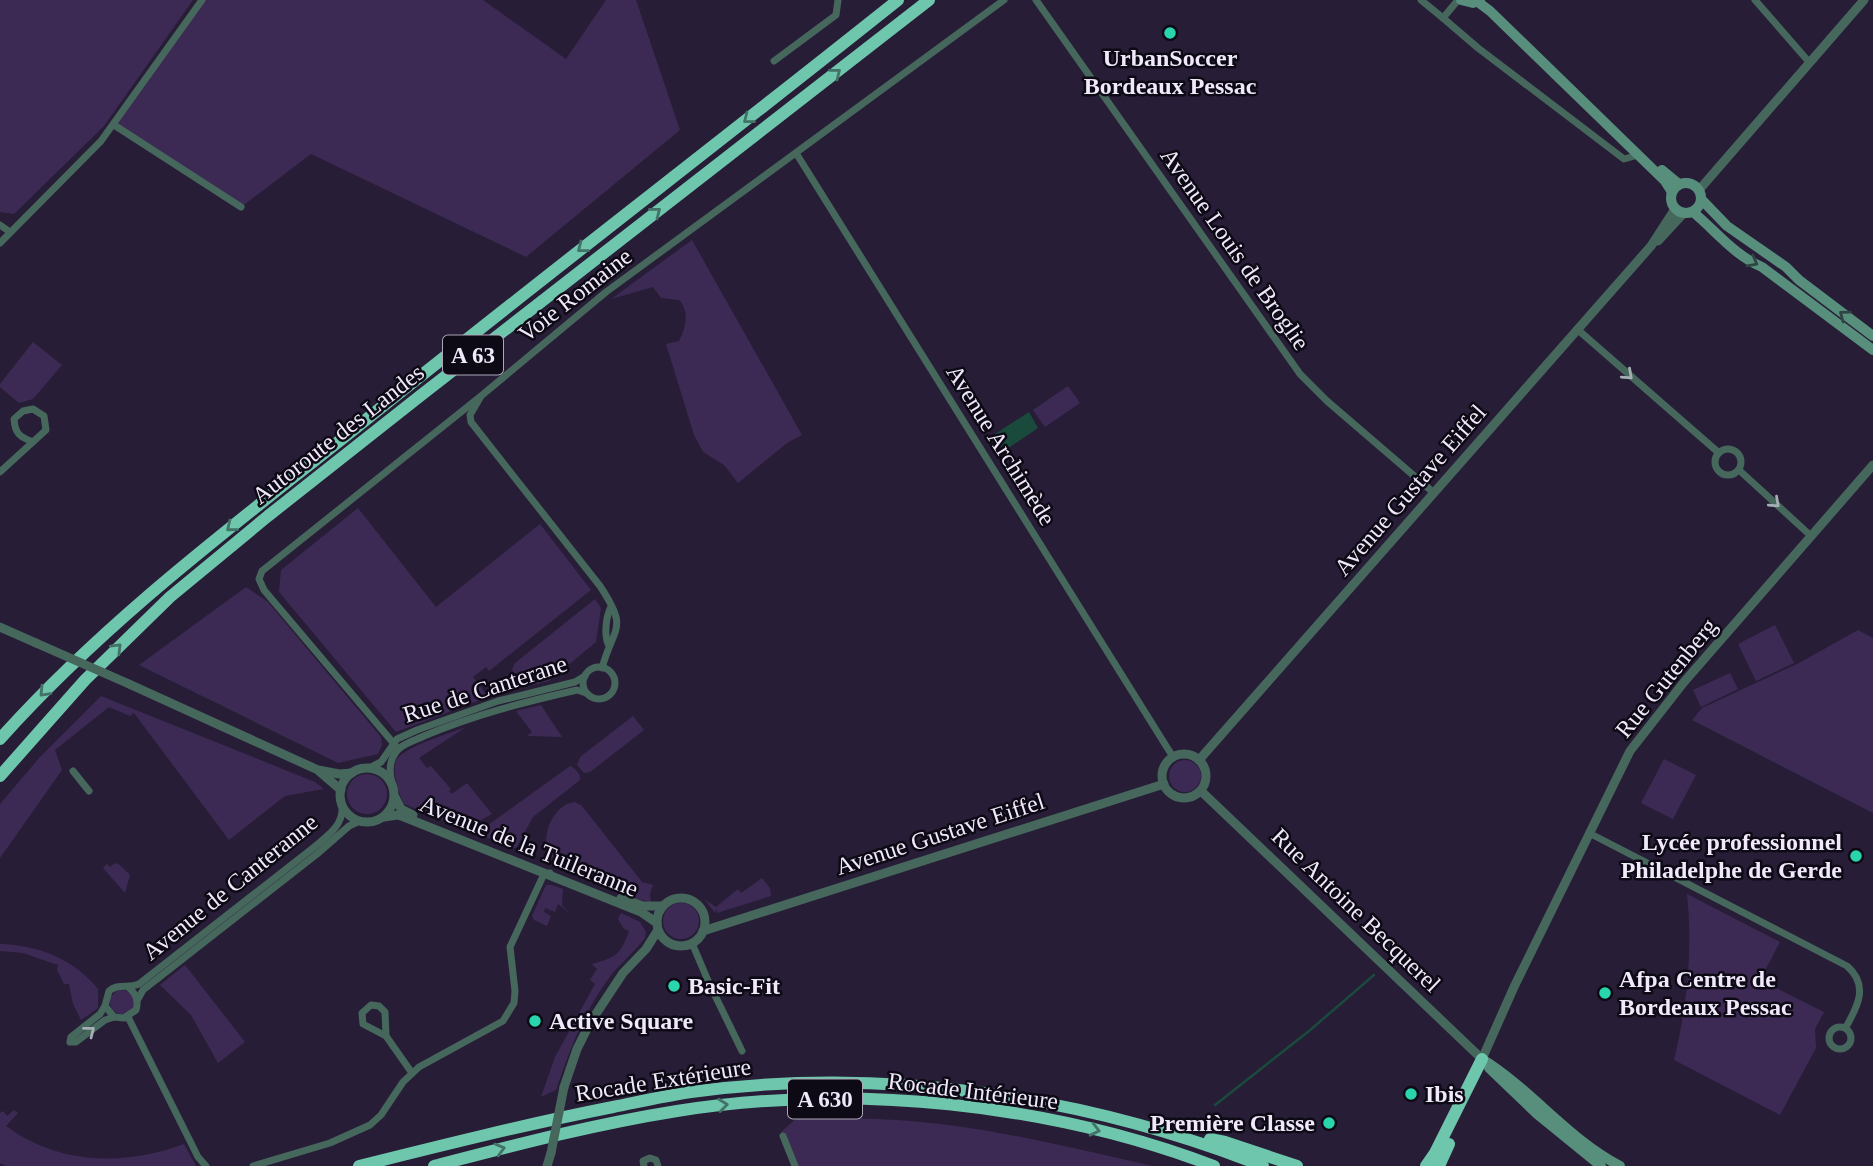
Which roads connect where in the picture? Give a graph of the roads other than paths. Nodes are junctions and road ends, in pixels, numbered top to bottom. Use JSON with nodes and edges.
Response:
{"nodes":[{"id":1,"x":202,"y":0,"type":"edge"},
{"id":2,"x":838,"y":0,"type":"edge"},
{"id":3,"x":898,"y":0,"type":"edge"},
{"id":4,"x":929,"y":0,"type":"edge"},
{"id":5,"x":1004,"y":0,"type":"edge"},
{"id":6,"x":1036,"y":0,"type":"edge"},
{"id":7,"x":1421,"y":0,"type":"edge"},
{"id":8,"x":1459,"y":0,"type":"edge"},
{"id":9,"x":1490,"y":0,"type":"edge"},
{"id":10,"x":1755,"y":0,"type":"edge"},
{"id":11,"x":1864,"y":0,"type":"edge"},
{"id":12,"x":1479,"y":1,"type":"edge"},
{"id":13,"x":1443,"y":18,"type":"junction"},
{"id":14,"x":774,"y":61,"type":"dead end"},
{"id":15,"x":1809,"y":62,"type":"junction"},
{"id":16,"x":114,"y":125,"type":"junction"},
{"id":17,"x":796,"y":153,"type":"junction"},
{"id":18,"x":1639,"y":155,"type":"junction"},
{"id":19,"x":1676,"y":188,"type":"junction"},
{"id":20,"x":1700,"y":195,"type":"junction"},
{"id":21,"x":241,"y":207,"type":"dead end"},
{"id":22,"x":1684,"y":212,"type":"junction"},
{"id":23,"x":0,"y":225,"type":"edge"},
{"id":24,"x":10,"y":232,"type":"junction"},
{"id":25,"x":0,"y":243,"type":"edge"},
{"id":26,"x":1577,"y":329,"type":"junction"},
{"id":27,"x":1873,"y":336,"type":"edge"},
{"id":28,"x":1873,"y":350,"type":"edge"},
{"id":29,"x":481,"y":396,"type":"junction"},
{"id":30,"x":33,"y":442,"type":"junction"},
{"id":31,"x":1718,"y":453,"type":"junction"},
{"id":32,"x":1873,"y":465,"type":"edge"},
{"id":33,"x":1739,"y":470,"type":"junction"},
{"id":34,"x":0,"y":472,"type":"edge"},
{"id":35,"x":1434,"y":493,"type":"junction"},
{"id":36,"x":1811,"y":536,"type":"junction"},
{"id":37,"x":0,"y":626,"type":"edge"},
{"id":38,"x":602,"y":668,"type":"junction"},
{"id":39,"x":585,"y":676,"type":"junction"},
{"id":40,"x":586,"y":693,"type":"junction"},
{"id":41,"x":0,"y":739,"type":"edge"},
{"id":42,"x":392,"y":742,"type":"junction"},
{"id":43,"x":396,"y":750,"type":"junction"},
{"id":44,"x":1174,"y":757,"type":"junction"},
{"id":45,"x":1199,"y":760,"type":"junction"},
{"id":46,"x":369,"y":768,"type":"junction"},
{"id":47,"x":318,"y":770,"type":"junction"},
{"id":48,"x":73,"y":771,"type":"dead end"},
{"id":49,"x":352,"y":773,"type":"junction"},
{"id":50,"x":0,"y":776,"type":"edge"},
{"id":51,"x":392,"y":783,"type":"junction"},
{"id":52,"x":1164,"y":784,"type":"junction"},
{"id":53,"x":341,"y":790,"type":"junction"},
{"id":54,"x":89,"y":791,"type":"dead end"},
{"id":55,"x":1201,"y":791,"type":"junction"},
{"id":56,"x":394,"y":797,"type":"junction"},
{"id":57,"x":342,"y":806,"type":"junction"},
{"id":58,"x":384,"y":817,"type":"junction"},
{"id":59,"x":360,"y":821,"type":"junction"},
{"id":60,"x":1589,"y":833,"type":"junction"},
{"id":61,"x":544,"y":874,"type":"junction"},
{"id":62,"x":577,"y":881,"type":"junction"},
{"id":63,"x":663,"y":906,"type":"junction"},
{"id":64,"x":704,"y":916,"type":"junction"},
{"id":65,"x":727,"y":922,"type":"junction"},
{"id":66,"x":658,"y":927,"type":"junction"},
{"id":67,"x":703,"y":931,"type":"junction"},
{"id":68,"x":669,"y":943,"type":"junction"},
{"id":69,"x":692,"y":943,"type":"junction"},
{"id":70,"x":646,"y":949,"type":"junction"},
{"id":71,"x":128,"y":987,"type":"junction"},
{"id":72,"x":138,"y":1000,"type":"junction"},
{"id":73,"x":105,"y":1006,"type":"junction"},
{"id":74,"x":114,"y":1017,"type":"junction"},
{"id":75,"x":128,"y":1017,"type":"junction"},
{"id":76,"x":1846,"y":1027,"type":"dead end"},
{"id":77,"x":386,"y":1036,"type":"junction"},
{"id":78,"x":742,"y":1051,"type":"dead end"},
{"id":79,"x":1482,"y":1059,"type":"junction"},
{"id":80,"x":412,"y":1073,"type":"junction"},
{"id":81,"x":1170,"y":1133,"type":"junction"},
{"id":82,"x":783,"y":1136,"type":"dead end"},
{"id":83,"x":206,"y":1166,"type":"edge"},
{"id":84,"x":253,"y":1166,"type":"edge"},
{"id":85,"x":359,"y":1166,"type":"edge"},
{"id":86,"x":434,"y":1166,"type":"edge"},
{"id":87,"x":547,"y":1166,"type":"edge"},
{"id":88,"x":644,"y":1166,"type":"edge"},
{"id":89,"x":658,"y":1166,"type":"edge"},
{"id":90,"x":794,"y":1166,"type":"edge"},
{"id":91,"x":1214,"y":1166,"type":"edge"},
{"id":92,"x":1263,"y":1166,"type":"edge"},
{"id":93,"x":1297,"y":1166,"type":"edge"},
{"id":94,"x":1426,"y":1166,"type":"edge"},
{"id":95,"x":1439,"y":1166,"type":"edge"},
{"id":96,"x":1601,"y":1166,"type":"edge"},
{"id":97,"x":1620,"y":1166,"type":"edge"}],
"edges":[{"from":1,"to":16,"type":"street"},
{"from":2,"to":14,"type":"street"},
{"from":3,"to":41,"type":"highway","name":"Autoroute des Landes","number":"A 63","one_way":true},
{"from":50,"to":4,"type":"highway","name":"Autoroute des Landes","number":"A 63","one_way":true},
{"from":5,"to":17,"type":"street","name":"Voie Romaine"},
{"from":6,"to":35,"type":"street","name":"Avenue Louis de Broglie"},
{"from":7,"to":13,"type":"street"},
{"from":8,"to":12,"type":"main road"},
{"from":8,"to":13,"type":"street"},
{"from":9,"to":19,"type":"main road"},
{"from":10,"to":15,"type":"street"},
{"from":11,"to":15,"type":"street"},
{"from":12,"to":18,"type":"main road"},
{"from":13,"to":18,"type":"street"},
{"from":15,"to":20,"type":"street"},
{"from":16,"to":21,"type":"street"},
{"from":16,"to":24,"type":"street"},
{"from":17,"to":29,"type":"street","name":"Voie Romaine"},
{"from":17,"to":44,"type":"street","name":"Avenue Archimède"},
{"from":18,"to":19,"type":"main road"},
{"from":19,"to":20,"type":"main road"},
{"from":19,"to":22,"type":"main road"},
{"from":20,"to":22,"type":"main road"},
{"from":27,"to":20,"type":"main road","one_way":true},
{"from":22,"to":26,"type":"street","name":"Avenue Gustave Eiffel"},
{"from":22,"to":28,"type":"main road","one_way":true},
{"from":23,"to":24,"type":"street"},
{"from":24,"to":25,"type":"street"},
{"from":26,"to":31,"type":"street","one_way":true},
{"from":26,"to":35,"type":"street","name":"Avenue Gustave Eiffel"},
{"from":29,"to":38,"type":"street"},
{"from":29,"to":42,"type":"street","name":"Voie Romaine"},
{"from":30,"to":30,"type":"street"},
{"from":30,"to":34,"type":"street"},
{"from":31,"to":33,"type":"street"},
{"from":31,"to":33,"type":"street"},
{"from":32,"to":36,"type":"street","name":"Rue Gutenberg"},
{"from":33,"to":36,"type":"street","one_way":true},
{"from":35,"to":45,"type":"street","name":"Avenue Gustave Eiffel"},
{"from":36,"to":60,"type":"street","name":"Rue Gutenberg"},
{"from":37,"to":47,"type":"street","bridge":true},
{"from":38,"to":39,"type":"street"},
{"from":38,"to":40,"type":"street"},
{"from":39,"to":40,"type":"street"},
{"from":39,"to":42,"type":"street","name":"Rue de Canterane"},
{"from":40,"to":43,"type":"street","name":"Rue de Canterane"},
{"from":42,"to":43,"type":"street","name":"Voie Romaine"},
{"from":42,"to":46,"type":"street","name":"Rue de Canterane"},
{"from":43,"to":51,"type":"street","name":"Rue de Canterane"},
{"from":44,"to":45,"type":"street"},
{"from":44,"to":52,"type":"street"},
{"from":45,"to":55,"type":"street"},
{"from":46,"to":49,"type":"street"},
{"from":46,"to":51,"type":"street"},
{"from":47,"to":49,"type":"street"},
{"from":47,"to":53,"type":"street"},
{"from":48,"to":54,"type":"street"},
{"from":49,"to":53,"type":"street"},
{"from":51,"to":56,"type":"street"},
{"from":52,"to":55,"type":"street"},
{"from":52,"to":65,"type":"street","name":"Avenue Gustave Eiffel"},
{"from":53,"to":57,"type":"street"},
{"from":55,"to":79,"type":"street","name":"Rue Antoine Becquerel"},
{"from":56,"to":58,"type":"street"},
{"from":56,"to":62,"type":"street","name":"Avenue de la Tuileranne"},
{"from":57,"to":59,"type":"street"},
{"from":57,"to":71,"type":"street","name":"Avenue de Canteranne"},
{"from":58,"to":59,"type":"street"},
{"from":58,"to":61,"type":"street","name":"Avenue de la Tuileranne"},
{"from":59,"to":72,"type":"street","name":"Avenue de Canteranne"},
{"from":60,"to":76,"type":"street"},
{"from":60,"to":79,"type":"street","name":"Rue Gutenberg"},
{"from":61,"to":62,"type":"street"},
{"from":61,"to":66,"type":"street","name":"Avenue de la Tuileranne"},
{"from":61,"to":80,"type":"street"},
{"from":62,"to":63,"type":"street","name":"Avenue de la Tuileranne"},
{"from":63,"to":64,"type":"street"},
{"from":63,"to":66,"type":"street"},
{"from":64,"to":65,"type":"street"},
{"from":64,"to":67,"type":"street"},
{"from":65,"to":67,"type":"street","name":"Avenue Gustave Eiffel"},
{"from":66,"to":68,"type":"street"},
{"from":66,"to":70,"type":"street"},
{"from":67,"to":69,"type":"street"},
{"from":68,"to":69,"type":"street"},
{"from":68,"to":70,"type":"street"},
{"from":69,"to":78,"type":"street"},
{"from":70,"to":87,"type":"street","bridge":true},
{"from":71,"to":72,"type":"street"},
{"from":71,"to":73,"type":"street"},
{"from":72,"to":75,"type":"street"},
{"from":73,"to":74,"type":"street"},
{"from":73,"to":74,"type":"street","one_way":true},
{"from":74,"to":75,"type":"street"},
{"from":75,"to":83,"type":"street"},
{"from":77,"to":77,"type":"street"},
{"from":77,"to":80,"type":"street"},
{"from":79,"to":94,"type":"highway"},
{"from":79,"to":95,"type":"highway"},
{"from":79,"to":96,"type":"main road","name":"Rue Antoine Becquerel"},
{"from":79,"to":97,"type":"main road","name":"Rue Antoine Becquerel"},
{"from":80,"to":84,"type":"street"},
{"from":81,"to":85,"type":"highway","name":"Rocade Extérieure","number":"A 630"},
{"from":81,"to":92,"type":"highway","name":"Rocade Extérieure","number":"A 630"},
{"from":81,"to":93,"type":"highway"},
{"from":82,"to":90,"type":"street"},
{"from":86,"to":91,"type":"highway","name":"Rocade Intérieure","number":"A 630","one_way":true},
{"from":88,"to":89,"type":"street"}]}
